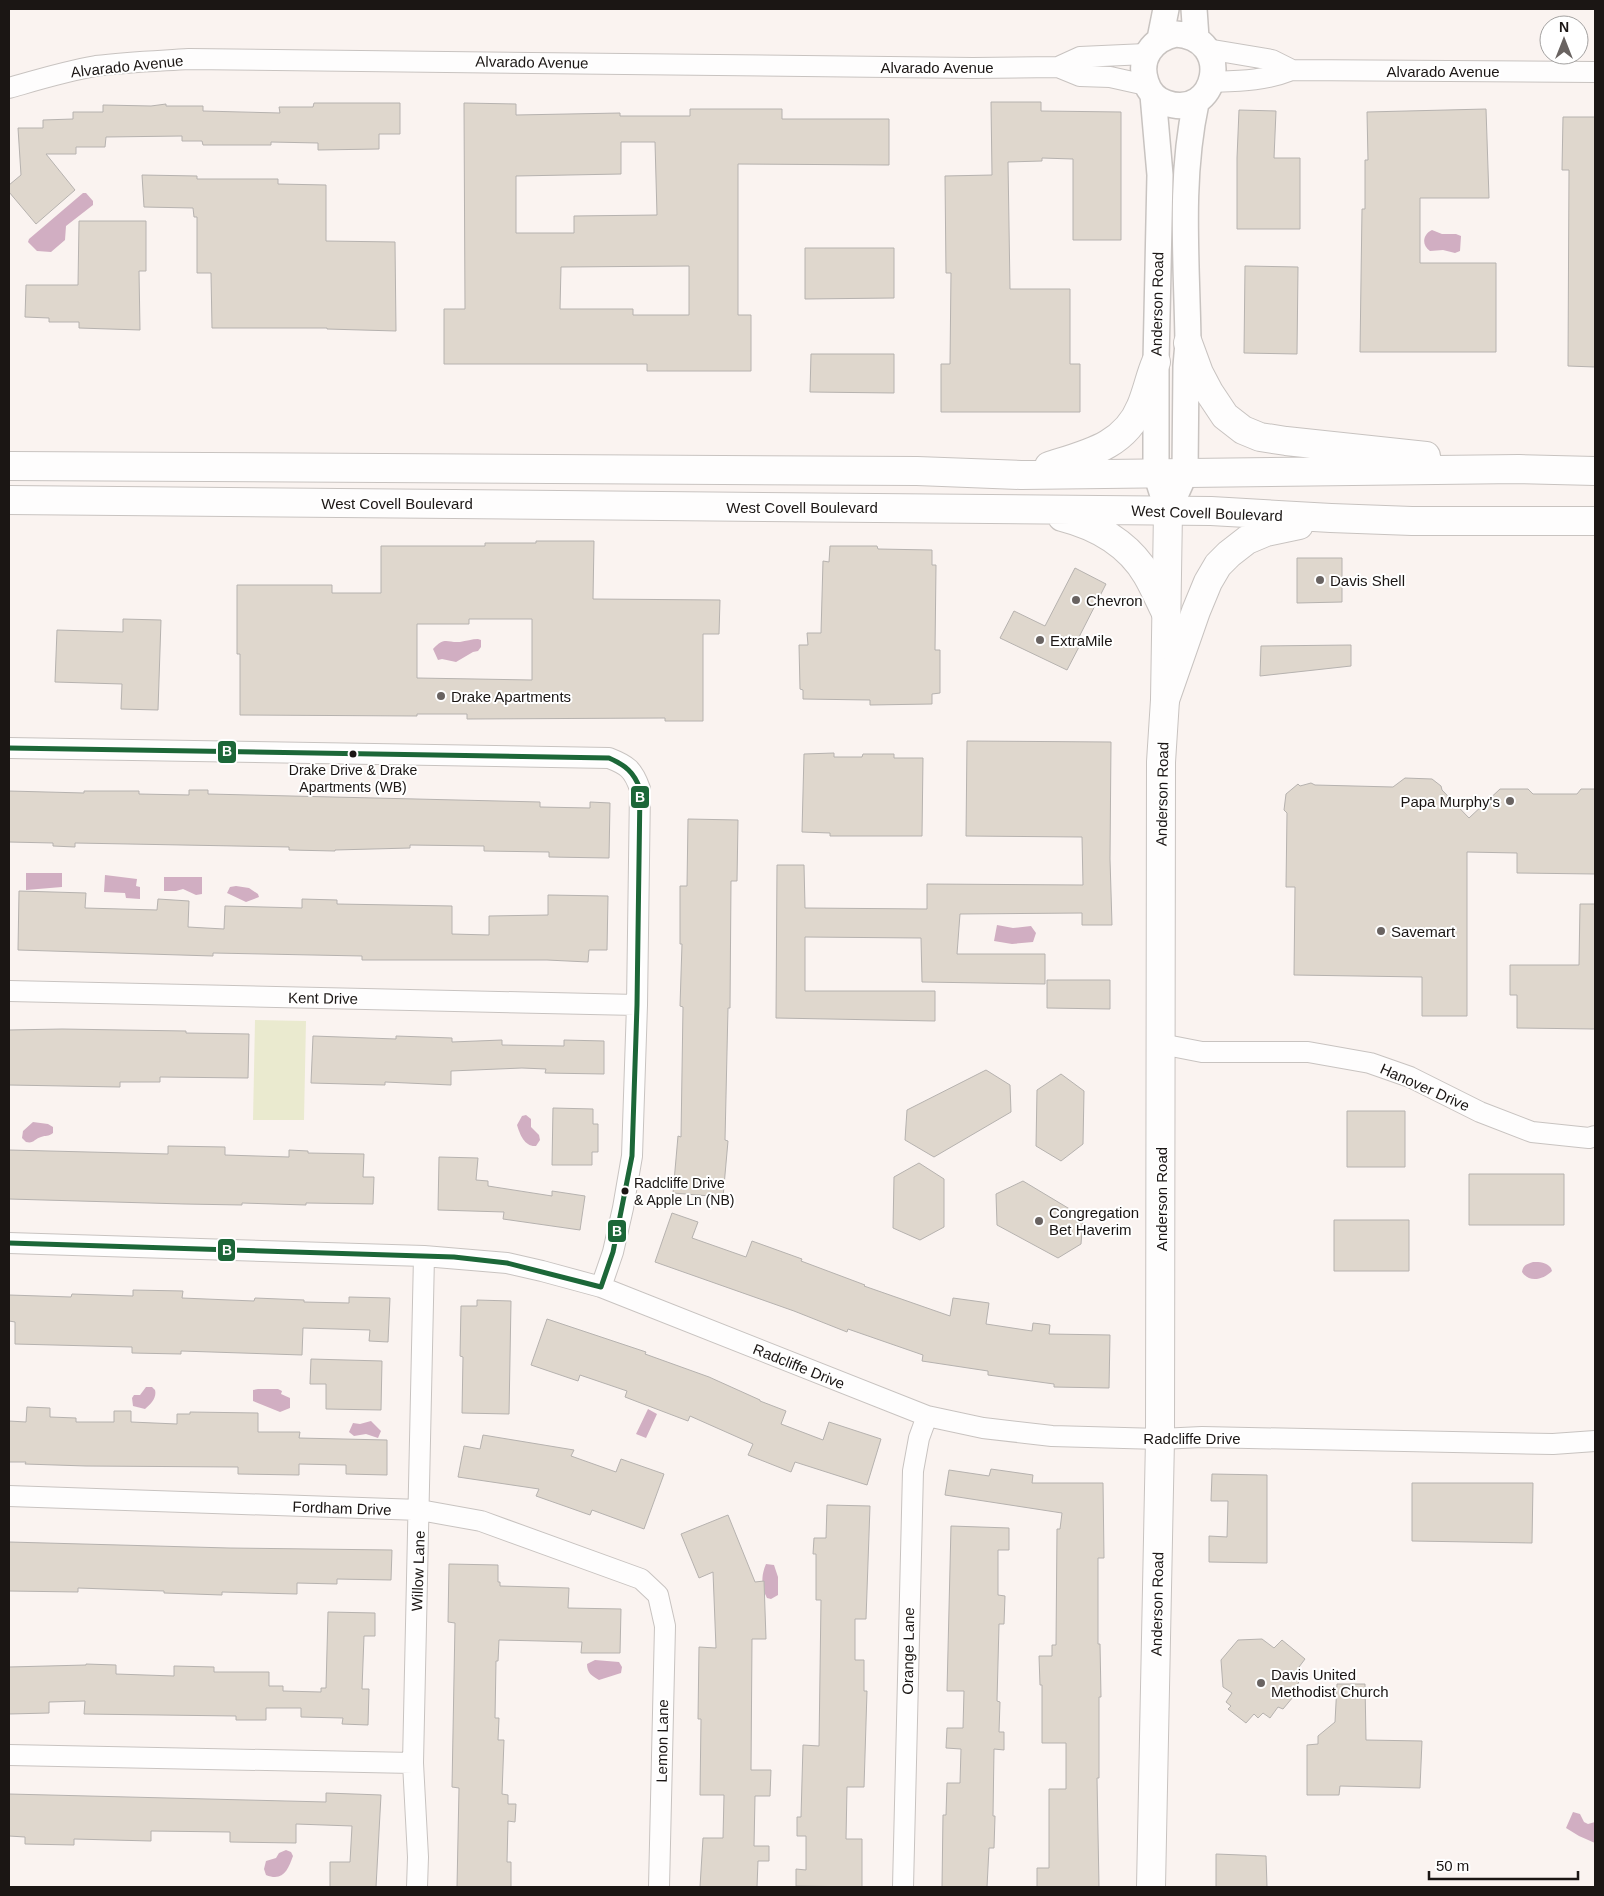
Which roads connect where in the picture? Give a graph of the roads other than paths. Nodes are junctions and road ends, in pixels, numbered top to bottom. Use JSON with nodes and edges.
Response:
{"nodes":[{"id":1,"x":1166,"y":9,"type":"edge"},
{"id":2,"x":1194,"y":9,"type":"edge"},
{"id":3,"x":1202,"y":44,"type":"junction"},
{"id":4,"x":1153,"y":47,"type":"junction"},
{"id":5,"x":1058,"y":67,"type":"junction"},
{"id":6,"x":1292,"y":70,"type":"junction"},
{"id":7,"x":1595,"y":72,"type":"edge"},
{"id":8,"x":1211,"y":82,"type":"junction"},
{"id":9,"x":9,"y":88,"type":"edge"},
{"id":10,"x":1150,"y":90,"type":"junction"},
{"id":11,"x":1196,"y":103,"type":"junction"},
{"id":12,"x":1188,"y":343,"type":"junction"},
{"id":13,"x":1156,"y":362,"type":"junction"},
{"id":14,"x":9,"y":466,"type":"edge"},
{"id":15,"x":1519,"y":469,"type":"junction"},
{"id":16,"x":1595,"y":470,"type":"edge"},
{"id":17,"x":1156,"y":473,"type":"junction"},
{"id":18,"x":1184,"y":473,"type":"junction"},
{"id":19,"x":1021,"y":475,"type":"junction"},
{"id":20,"x":9,"y":500,"type":"edge"},
{"id":21,"x":1034,"y":509,"type":"junction"},
{"id":22,"x":1168,"y":511,"type":"junction"},
{"id":23,"x":1331,"y":518,"type":"junction"},
{"id":24,"x":1595,"y":521,"type":"edge"},
{"id":25,"x":1166,"y":614,"type":"junction"},
{"id":26,"x":1164,"y":700,"type":"junction"},
{"id":27,"x":9,"y":748,"type":"edge"},
{"id":28,"x":9,"y":991,"type":"edge"},
{"id":29,"x":637,"y":1005,"type":"junction"},
{"id":30,"x":1161,"y":1044,"type":"junction"},
{"id":31,"x":1595,"y":1136,"type":"edge"},
{"id":32,"x":9,"y":1243,"type":"edge"},
{"id":33,"x":424,"y":1256,"type":"junction"},
{"id":34,"x":601,"y":1287,"type":"junction"},
{"id":35,"x":927,"y":1416,"type":"junction"},
{"id":36,"x":1160,"y":1439,"type":"junction"},
{"id":37,"x":1595,"y":1441,"type":"edge"},
{"id":38,"x":9,"y":1496,"type":"edge"},
{"id":39,"x":420,"y":1510,"type":"junction"},
{"id":40,"x":658,"y":1595,"type":"joint"},
{"id":41,"x":9,"y":1755,"type":"edge"},
{"id":42,"x":413,"y":1763,"type":"junction"},
{"id":43,"x":417,"y":1887,"type":"edge"},
{"id":44,"x":659,"y":1887,"type":"edge"},
{"id":45,"x":903,"y":1887,"type":"edge"},
{"id":46,"x":1152,"y":1887,"type":"edge"}],
"edges":[{"from":1,"to":4,"type":"street"},
{"from":2,"to":3,"type":"street"},
{"from":3,"to":4,"type":"street"},
{"from":3,"to":6,"type":"street","name":"Alvarado Avenue"},
{"from":3,"to":8,"type":"street"},
{"from":4,"to":5,"type":"street","name":"Alvarado Avenue"},
{"from":4,"to":10,"type":"street"},
{"from":5,"to":9,"type":"street","name":"Alvarado Avenue"},
{"from":5,"to":10,"type":"street","name":"Alvarado Avenue"},
{"from":6,"to":7,"type":"street","name":"Alvarado Avenue"},
{"from":6,"to":8,"type":"street","name":"Alvarado Avenue"},
{"from":8,"to":11,"type":"street"},
{"from":10,"to":11,"type":"street"},
{"from":10,"to":13,"type":"street","name":"Anderson Road"},
{"from":11,"to":12,"type":"street","name":"Anderson Road"},
{"from":12,"to":15,"type":"main road"},
{"from":12,"to":18,"type":"street","name":"Anderson Road"},
{"from":13,"to":17,"type":"street","name":"Anderson Road"},
{"from":13,"to":19,"type":"main road"},
{"from":14,"to":19,"type":"main road"},
{"from":15,"to":16,"type":"main road"},
{"from":15,"to":18,"type":"main road"},
{"from":17,"to":18,"type":"main road"},
{"from":17,"to":19,"type":"main road"},
{"from":17,"to":22,"type":"street","name":"Anderson Road"},
{"from":18,"to":22,"type":"street","name":"Anderson Road"},
{"from":20,"to":21,"type":"main road","name":"West Covell Boulevard"},
{"from":21,"to":22,"type":"main road","name":"West Covell Boulevard"},
{"from":21,"to":25,"type":"main road"},
{"from":22,"to":23,"type":"main road","name":"West Covell Boulevard"},
{"from":22,"to":25,"type":"main road","name":"Anderson Road"},
{"from":23,"to":24,"type":"main road","name":"West Covell Boulevard"},
{"from":23,"to":26,"type":"main road"},
{"from":25,"to":26,"type":"main road","name":"Anderson Road"},
{"from":26,"to":30,"type":"main road","name":"Anderson Road"},
{"from":27,"to":29,"type":"street"},
{"from":28,"to":29,"type":"street","name":"Kent Drive"},
{"from":29,"to":34,"type":"street"},
{"from":30,"to":31,"type":"street","name":"Hanover Drive"},
{"from":30,"to":36,"type":"main road","name":"Anderson Road"},
{"from":32,"to":33,"type":"street","name":"Radcliffe Drive"},
{"from":33,"to":34,"type":"street","name":"Radcliffe Drive"},
{"from":33,"to":39,"type":"street","name":"Willow Lane"},
{"from":34,"to":35,"type":"street","name":"Radcliffe Drive"},
{"from":35,"to":36,"type":"street","name":"Radcliffe Drive"},
{"from":35,"to":45,"type":"street","name":"Orange Lane"},
{"from":36,"to":37,"type":"street","name":"Radcliffe Drive"},
{"from":36,"to":46,"type":"main road","name":"Anderson Road"},
{"from":38,"to":39,"type":"street","name":"Fordham Drive"},
{"from":39,"to":40,"type":"street","name":"Fordham Drive"},
{"from":39,"to":42,"type":"street","name":"Willow Lane"},
{"from":40,"to":44,"type":"street","name":"Lemon Lane"},
{"from":41,"to":42,"type":"street"},
{"from":42,"to":43,"type":"street","name":"Willow Lane"}]}
